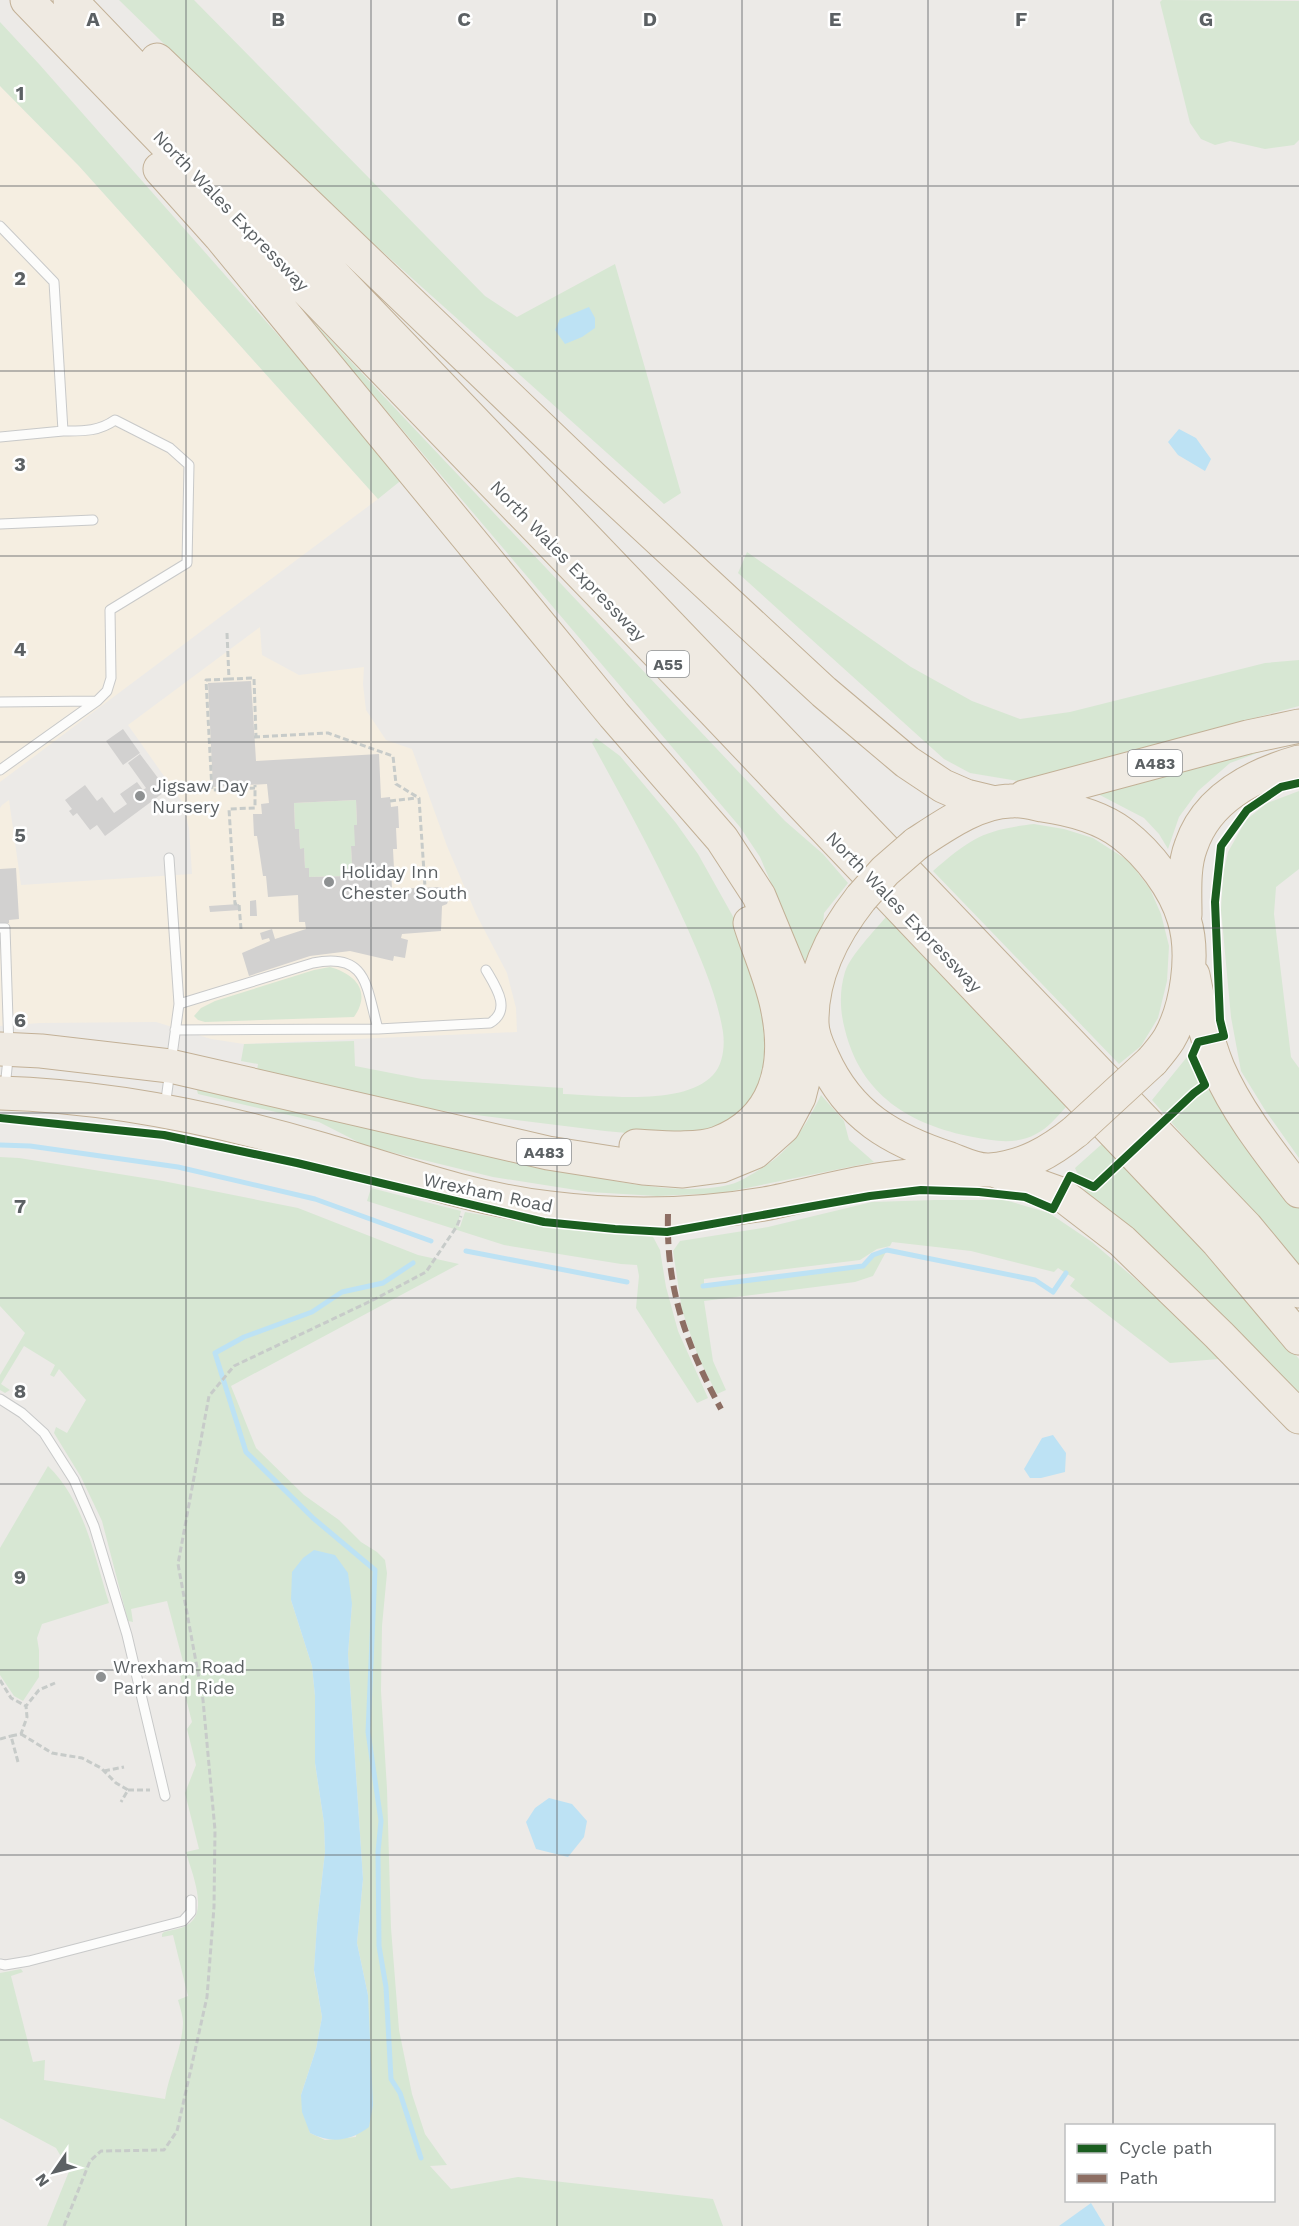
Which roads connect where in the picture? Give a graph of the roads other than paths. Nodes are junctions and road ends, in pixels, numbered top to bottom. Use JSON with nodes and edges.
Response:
{"nodes":[{"id":1,"x":10,"y":0,"type":"edge"},
{"id":2,"x":27,"y":0,"type":"edge"},
{"id":3,"x":70,"y":0,"type":"edge"},
{"id":4,"x":96,"y":0,"type":"edge"},
{"id":5,"x":0,"y":226,"type":"edge"},
{"id":6,"x":63,"y":431,"type":"junction"},
{"id":7,"x":0,"y":437,"type":"edge"},
{"id":8,"x":93,"y":520,"type":"dead end"},
{"id":9,"x":0,"y":524,"type":"edge"},
{"id":10,"x":97,"y":701,"type":"junction"},
{"id":11,"x":0,"y":702,"type":"edge"},
{"id":12,"x":614,"y":716,"type":"junction"},
{"id":13,"x":1299,"y":726,"type":"edge"},
{"id":14,"x":1299,"y":762,"type":"edge"},
{"id":15,"x":0,"y":770,"type":"edge"},
{"id":16,"x":1003,"y":802,"type":"junction"},
{"id":17,"x":169,"y":858,"type":"dead end"},
{"id":18,"x":1184,"y":919,"type":"junction"},
{"id":19,"x":0,"y":928,"type":"edge"},
{"id":20,"x":1189,"y":959,"type":"junction"},
{"id":21,"x":486,"y":970,"type":"dead end"},
{"id":22,"x":179,"y":1004,"type":"junction"},
{"id":23,"x":378,"y":1029,"type":"junction"},
{"id":24,"x":175,"y":1030,"type":"junction"},
{"id":25,"x":813,"y":1031,"type":"junction"},
{"id":26,"x":5,"y":1049,"type":"edge"},
{"id":27,"x":170,"y":1066,"type":"junction"},
{"id":28,"x":2,"y":1093,"type":"edge"},
{"id":29,"x":165,"y":1112,"type":"junction"},
{"id":30,"x":548,"y":1153,"type":"junction"},
{"id":31,"x":987,"y":1170,"type":"junction"},
{"id":32,"x":1299,"y":1191,"type":"edge"},
{"id":33,"x":1299,"y":1291,"type":"edge"},
{"id":34,"x":1299,"y":1338,"type":"edge"},
{"id":35,"x":0,"y":1399,"type":"edge"},
{"id":36,"x":1299,"y":1417,"type":"edge"},
{"id":37,"x":164,"y":1792,"type":"road end"},
{"id":38,"x":191,"y":1900,"type":"dead end"},
{"id":39,"x":0,"y":1964,"type":"edge"}],
"edges":[{"from":1,"to":12,"type":"highway"},
{"from":2,"to":34,"type":"highway","name":"North Wales Expressway","number":"A55"},
{"from":3,"to":33,"type":"highway","name":"North Wales Expressway","number":"A55"},
{"from":4,"to":16,"type":"highway"},
{"from":5,"to":6,"type":"lane"},
{"from":6,"to":7,"type":"lane"},
{"from":6,"to":10,"type":"lane"},
{"from":8,"to":9,"type":"lane"},
{"from":10,"to":11,"type":"lane"},
{"from":10,"to":15,"type":"lane"},
{"from":12,"to":25,"type":"highway"},
{"from":12,"to":30,"type":"highway"},
{"from":13,"to":16,"type":"highway","number":"A483"},
{"from":14,"to":18,"type":"highway"},
{"from":16,"to":18,"type":"highway"},
{"from":16,"to":25,"type":"highway","bridge":true},
{"from":17,"to":22,"type":"lane"},
{"from":18,"to":20,"type":"highway"},
{"from":19,"to":26,"type":"lane"},
{"from":20,"to":31,"type":"highway","name":"Wrexham Road","bridge":true},
{"from":20,"to":32,"type":"highway"},
{"from":21,"to":23,"type":"lane"},
{"from":22,"to":23,"type":"lane"},
{"from":22,"to":24,"type":"lane"},
{"from":23,"to":24,"type":"lane"},
{"from":24,"to":27,"type":"lane"},
{"from":25,"to":30,"type":"highway","number":"A483"},
{"from":25,"to":31,"type":"highway"},
{"from":26,"to":27,"type":"highway","number":"A483"},
{"from":26,"to":28,"type":"lane"},
{"from":27,"to":29,"type":"lane"},
{"from":27,"to":30,"type":"highway","number":"A483"},
{"from":28,"to":29,"type":"highway","name":"Wrexham Road"},
{"from":29,"to":31,"type":"highway","name":"Wrexham Road"},
{"from":31,"to":36,"type":"highway"},
{"from":35,"to":37,"type":"lane"},
{"from":38,"to":39,"type":"lane"}]}
